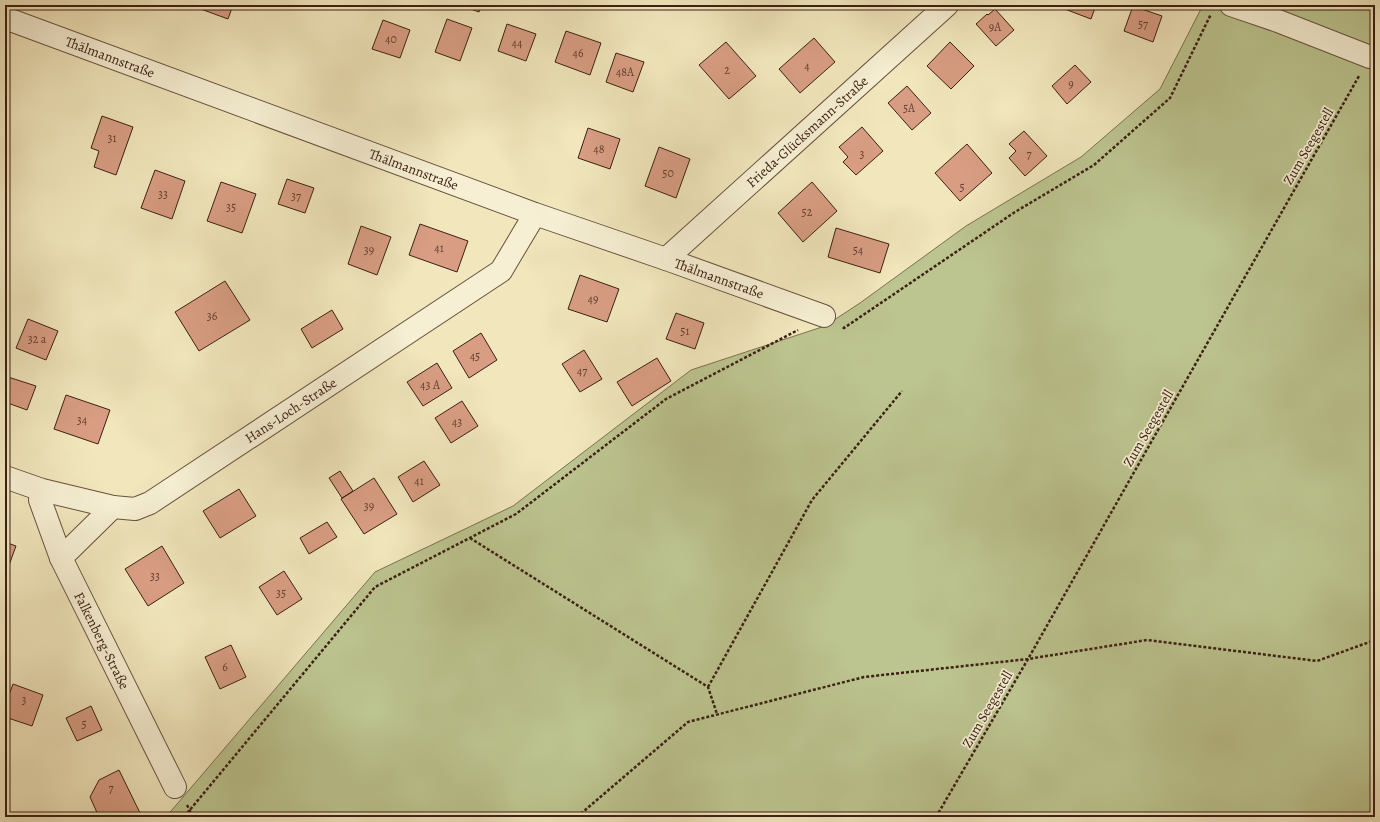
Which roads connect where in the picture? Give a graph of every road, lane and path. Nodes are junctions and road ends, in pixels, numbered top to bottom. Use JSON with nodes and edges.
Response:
{"nodes":[{"id":1,"x":947,"y":5,"type":"edge"},
{"id":2,"x":1222,"y":9,"type":"edge"},
{"id":3,"x":5,"y":18,"type":"edge"},
{"id":4,"x":1370,"y":57,"type":"joint"},
{"id":5,"x":535,"y":214,"type":"junction"},
{"id":6,"x":666,"y":259,"type":"junction"},
{"id":7,"x":824,"y":316,"type":"junction"},
{"id":8,"x":902,"y":391,"type":"dead end"},
{"id":9,"x":5,"y":477,"type":"edge"},
{"id":10,"x":42,"y":490,"type":"junction"},
{"id":11,"x":113,"y":507,"type":"junction"},
{"id":12,"x":470,"y":538,"type":"junction"},
{"id":13,"x":61,"y":558,"type":"junction"},
{"id":14,"x":1375,"y":640,"type":"edge"},
{"id":15,"x":1028,"y":659,"type":"junction"},
{"id":16,"x":708,"y":687,"type":"junction"},
{"id":17,"x":717,"y":714,"type":"junction"},
{"id":18,"x":174,"y":786,"type":"dead end"},
{"id":19,"x":184,"y":817,"type":"edge"},
{"id":20,"x":577,"y":817,"type":"edge"},
{"id":21,"x":936,"y":817,"type":"edge"}],
"edges":[{"from":1,"to":6,"type":"street","name":"Frieda-Glücksmann-Straße"},
{"from":2,"to":4,"type":"street"},
{"from":2,"to":7,"type":"path"},
{"from":3,"to":5,"type":"street","name":"Thälmannstraße"},
{"from":4,"to":15,"type":"path","name":"Zum Seegestell"},
{"from":5,"to":6,"type":"street","name":"Thälmannstraße"},
{"from":5,"to":11,"type":"street","name":"Hans-Loch-Straße"},
{"from":6,"to":7,"type":"street","name":"Thälmannstraße"},
{"from":7,"to":12,"type":"path"},
{"from":8,"to":16,"type":"path"},
{"from":9,"to":10,"type":"street","name":"Hans-Loch-Straße"},
{"from":10,"to":11,"type":"street","name":"Hans-Loch-Straße"},
{"from":10,"to":13,"type":"street","name":"Falkenberg-Straße"},
{"from":11,"to":13,"type":"street"},
{"from":12,"to":16,"type":"path"},
{"from":12,"to":19,"type":"path"},
{"from":13,"to":18,"type":"street","name":"Falkenberg-Straße"},
{"from":14,"to":15,"type":"path"},
{"from":15,"to":17,"type":"path"},
{"from":15,"to":21,"type":"path","name":"Zum Seegestell"},
{"from":16,"to":17,"type":"path"},
{"from":17,"to":20,"type":"path"}]}
